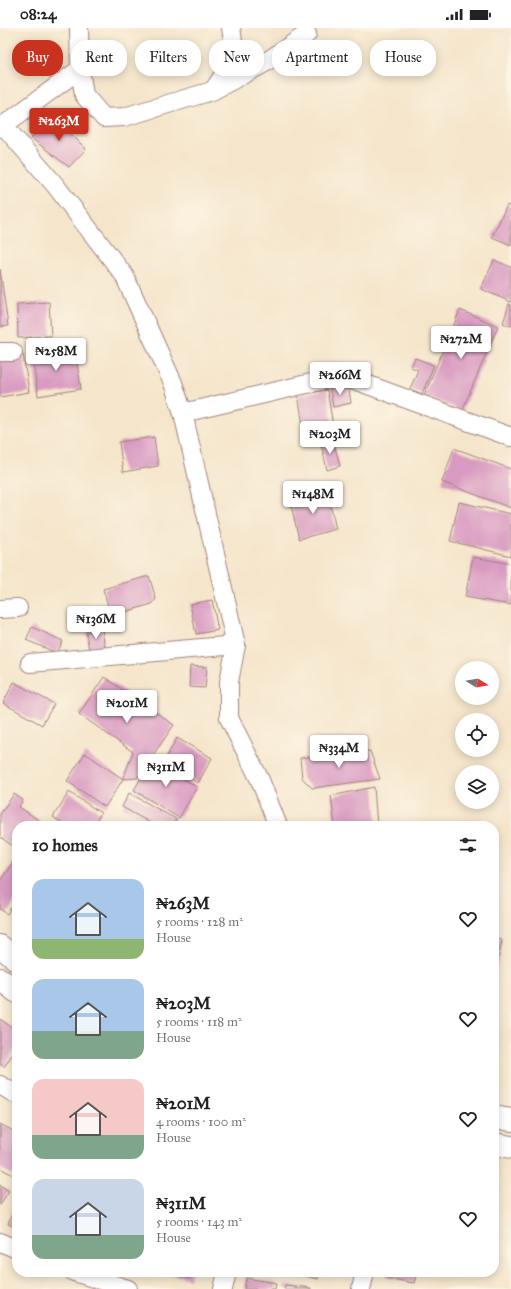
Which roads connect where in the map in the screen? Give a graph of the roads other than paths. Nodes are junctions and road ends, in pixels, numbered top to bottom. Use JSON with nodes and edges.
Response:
{"nodes":[{"id":1,"x":79,"y":28,"type":"edge"},
{"id":2,"x":231,"y":28,"type":"edge"},
{"id":3,"x":307,"y":34,"type":"dead end"},
{"id":4,"x":79,"y":40,"type":"edge"},
{"id":5,"x":71,"y":75,"type":"edge"},
{"id":6,"x":81,"y":76,"type":"edge"},
{"id":7,"x":212,"y":91,"type":"junction"},
{"id":8,"x":2,"y":127,"type":"edge"},
{"id":9,"x":183,"y":413,"type":"junction"},
{"id":10,"x":511,"y":437,"type":"edge"},
{"id":11,"x":18,"y":608,"type":"dead end"},
{"id":12,"x":0,"y":609,"type":"edge"},
{"id":13,"x":236,"y":645,"type":"junction"},
{"id":14,"x":30,"y":663,"type":"dead end"},
{"id":15,"x":276,"y":821,"type":"edge"},
{"id":16,"x":0,"y":946,"type":"edge"},
{"id":17,"x":12,"y":956,"type":"edge"},
{"id":18,"x":0,"y":979,"type":"edge"},
{"id":19,"x":12,"y":988,"type":"edge"},
{"id":20,"x":0,"y":1085,"type":"edge"},
{"id":21,"x":12,"y":1092,"type":"edge"},
{"id":22,"x":499,"y":1118,"type":"edge"},
{"id":23,"x":511,"y":1120,"type":"edge"},
{"id":24,"x":499,"y":1145,"type":"edge"},
{"id":25,"x":511,"y":1147,"type":"edge"},
{"id":26,"x":0,"y":1242,"type":"edge"},
{"id":27,"x":12,"y":1247,"type":"edge"},
{"id":28,"x":90,"y":1277,"type":"edge"},
{"id":29,"x":226,"y":1277,"type":"edge"},
{"id":30,"x":364,"y":1277,"type":"edge"},
{"id":31,"x":128,"y":1289,"type":"edge"},
{"id":32,"x":223,"y":1289,"type":"edge"},
{"id":33,"x":361,"y":1289,"type":"edge"}],
"edges":[{"from":1,"to":4,"type":"street"},
{"from":2,"to":7,"type":"street"},
{"from":3,"to":7,"type":"street"},
{"from":5,"to":8,"type":"street"},
{"from":6,"to":7,"type":"street"},
{"from":8,"to":9,"type":"street"},
{"from":9,"to":10,"type":"street"},
{"from":9,"to":13,"type":"street"},
{"from":11,"to":12,"type":"street"},
{"from":13,"to":14,"type":"street"},
{"from":13,"to":15,"type":"street"},
{"from":16,"to":17,"type":"main road"},
{"from":18,"to":19,"type":"main road"},
{"from":20,"to":21,"type":"street"},
{"from":22,"to":23,"type":"main road"},
{"from":24,"to":25,"type":"main road"},
{"from":26,"to":27,"type":"street"},
{"from":28,"to":31,"type":"street"},
{"from":29,"to":32,"type":"street"},
{"from":30,"to":33,"type":"street"}]}
